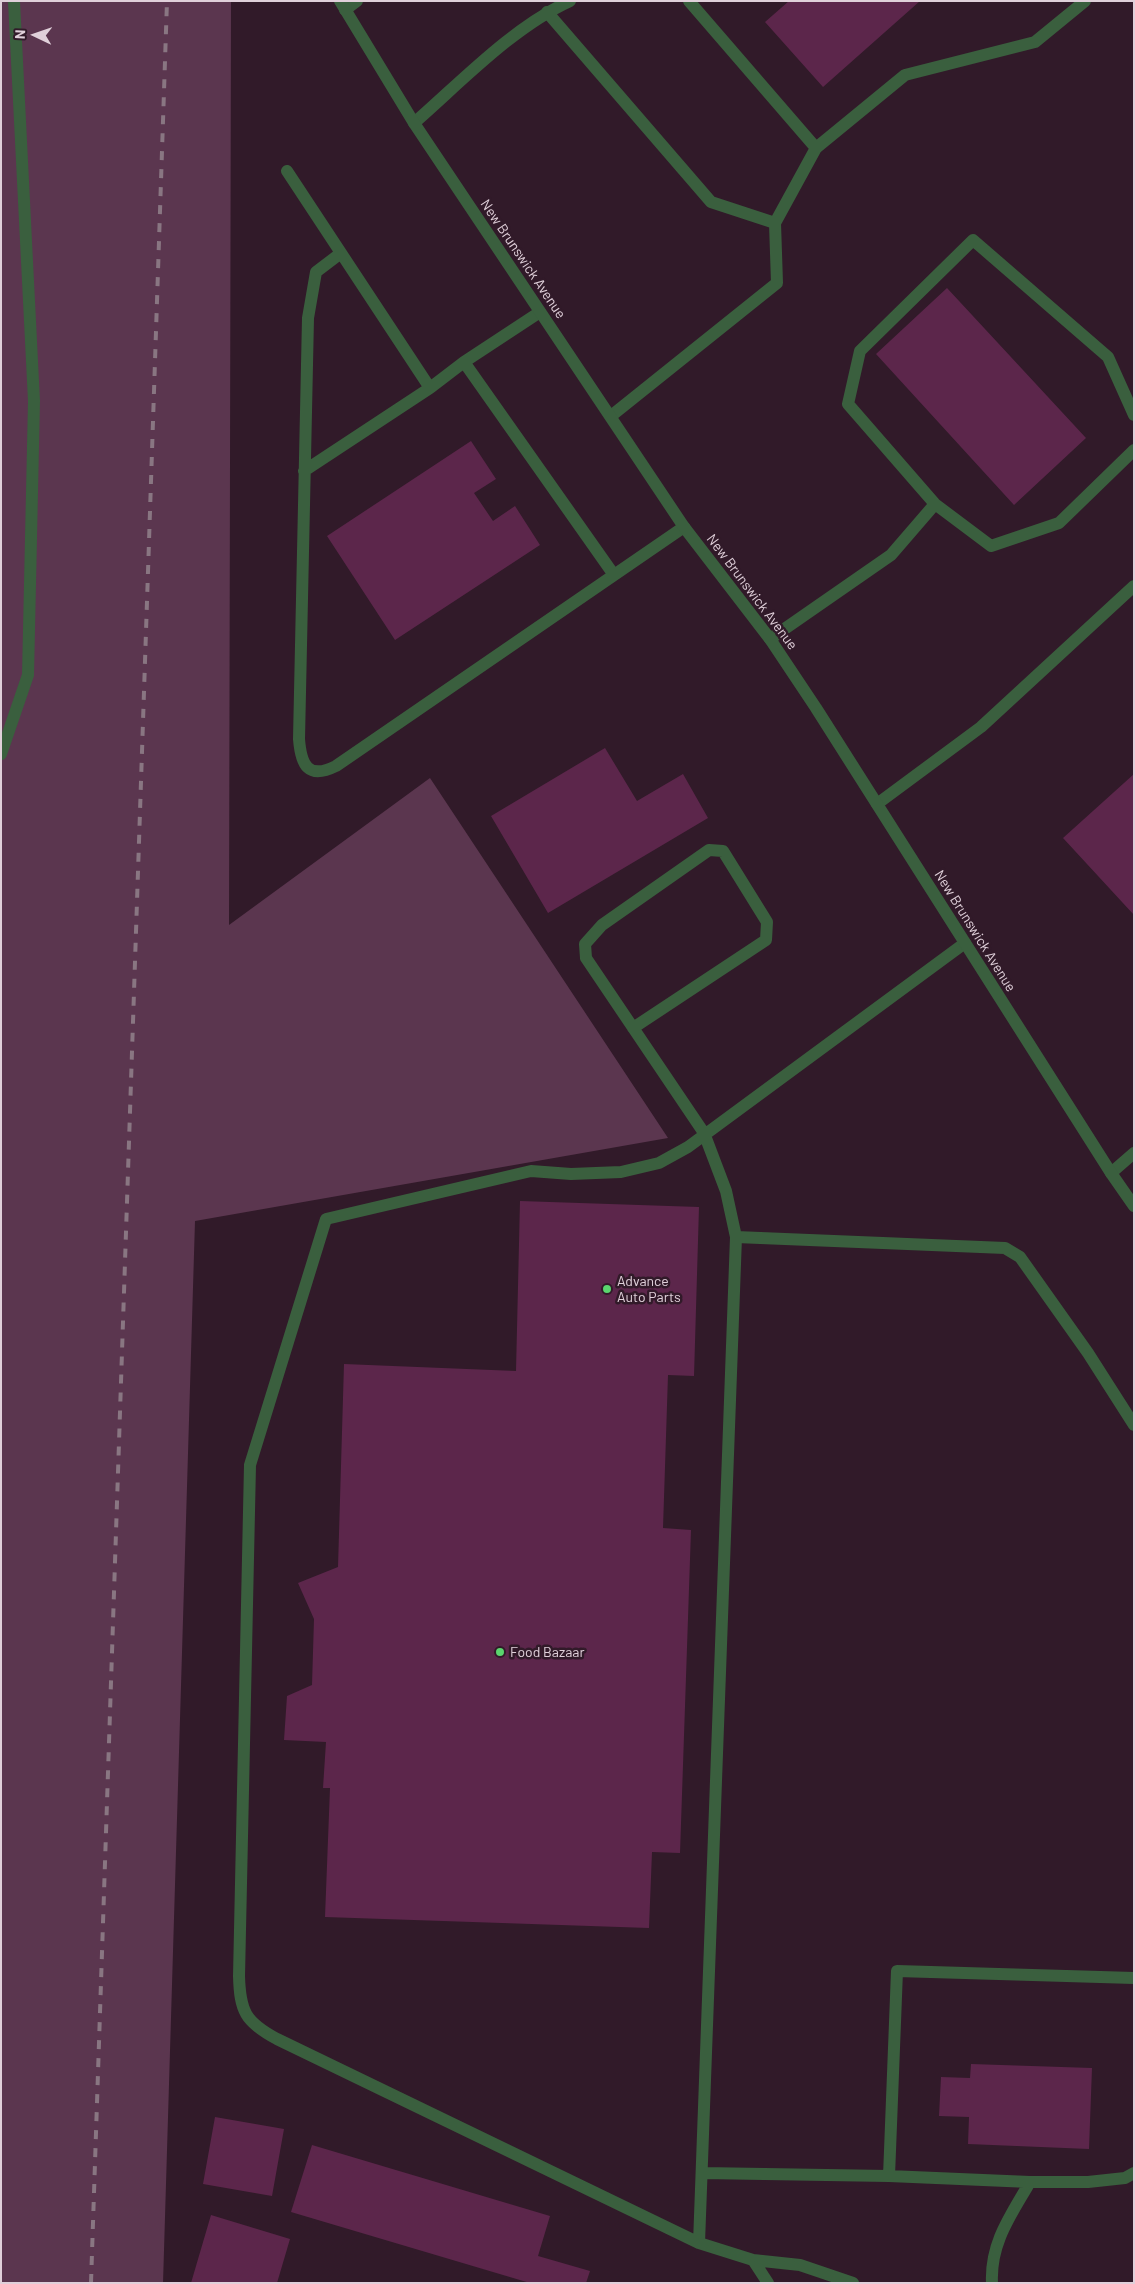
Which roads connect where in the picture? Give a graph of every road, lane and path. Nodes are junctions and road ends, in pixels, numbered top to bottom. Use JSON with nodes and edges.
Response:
{"nodes":[{"id":1,"x":14,"y":1,"type":"edge"},
{"id":2,"x":357,"y":1,"type":"edge"},
{"id":3,"x":570,"y":1,"type":"edge"},
{"id":4,"x":689,"y":1,"type":"edge"},
{"id":5,"x":1085,"y":1,"type":"edge"},
{"id":6,"x":342,"y":6,"type":"edge"},
{"id":7,"x":547,"y":12,"type":"junction"},
{"id":8,"x":414,"y":123,"type":"junction"},
{"id":9,"x":816,"y":148,"type":"junction"},
{"id":10,"x":287,"y":171,"type":"dead end"},
{"id":11,"x":775,"y":223,"type":"junction"},
{"id":12,"x":341,"y":253,"type":"junction"},
{"id":13,"x":540,"y":312,"type":"junction"},
{"id":14,"x":464,"y":362,"type":"junction"},
{"id":15,"x":430,"y":388,"type":"junction"},
{"id":16,"x":1134,"y":415,"type":"edge"},
{"id":17,"x":611,"y":416,"type":"junction"},
{"id":18,"x":1134,"y":450,"type":"edge"},
{"id":19,"x":304,"y":471,"type":"junction"},
{"id":20,"x":935,"y":504,"type":"junction"},
{"id":21,"x":684,"y":527,"type":"junction"},
{"id":22,"x":614,"y":575,"type":"junction"},
{"id":23,"x":1134,"y":586,"type":"edge"},
{"id":24,"x":770,"y":639,"type":"junction"},
{"id":25,"x":1,"y":754,"type":"edge"},
{"id":26,"x":877,"y":804,"type":"junction"},
{"id":27,"x":965,"y":943,"type":"junction"},
{"id":28,"x":633,"y":1028,"type":"junction"},
{"id":29,"x":704,"y":1133,"type":"junction"},
{"id":30,"x":1134,"y":1153,"type":"edge"},
{"id":31,"x":1111,"y":1173,"type":"junction"},
{"id":32,"x":1134,"y":1206,"type":"edge"},
{"id":33,"x":736,"y":1237,"type":"junction"},
{"id":34,"x":1134,"y":1425,"type":"edge"},
{"id":35,"x":1134,"y":1978,"type":"edge"},
{"id":36,"x":702,"y":2173,"type":"junction"},
{"id":37,"x":1134,"y":2173,"type":"edge"},
{"id":38,"x":889,"y":2176,"type":"junction"},
{"id":39,"x":1030,"y":2182,"type":"junction"},
{"id":40,"x":699,"y":2243,"type":"junction"},
{"id":41,"x":753,"y":2260,"type":"junction"},
{"id":42,"x":768,"y":2283,"type":"edge"},
{"id":43,"x":853,"y":2283,"type":"edge"},
{"id":44,"x":992,"y":2283,"type":"edge"}],
"edges":[{"from":1,"to":25,"type":"street"},
{"from":2,"to":6,"type":"street"},
{"from":3,"to":7,"type":"street"},
{"from":4,"to":9,"type":"street"},
{"from":5,"to":9,"type":"street"},
{"from":6,"to":8,"type":"street","name":"New Brunswick Avenue"},
{"from":7,"to":8,"type":"street"},
{"from":7,"to":11,"type":"street"},
{"from":8,"to":13,"type":"street","name":"New Brunswick Avenue"},
{"from":9,"to":11,"type":"street"},
{"from":10,"to":12,"type":"street"},
{"from":11,"to":17,"type":"street"},
{"from":12,"to":15,"type":"street"},
{"from":12,"to":19,"type":"street"},
{"from":13,"to":14,"type":"street"},
{"from":13,"to":17,"type":"street","name":"New Brunswick Avenue"},
{"from":14,"to":15,"type":"street"},
{"from":14,"to":22,"type":"street"},
{"from":15,"to":19,"type":"street"},
{"from":16,"to":20,"type":"street"},
{"from":17,"to":21,"type":"street","name":"New Brunswick Avenue"},
{"from":18,"to":20,"type":"street"},
{"from":19,"to":22,"type":"street"},
{"from":20,"to":24,"type":"street"},
{"from":21,"to":22,"type":"street"},
{"from":21,"to":24,"type":"street","name":"New Brunswick Avenue"},
{"from":23,"to":26,"type":"street"},
{"from":24,"to":26,"type":"street","name":"New Brunswick Avenue"},
{"from":26,"to":27,"type":"street","name":"New Brunswick Avenue"},
{"from":27,"to":29,"type":"street"},
{"from":27,"to":31,"type":"street","name":"New Brunswick Avenue"},
{"from":28,"to":28,"type":"street"},
{"from":28,"to":29,"type":"street"},
{"from":29,"to":33,"type":"street"},
{"from":29,"to":40,"type":"street"},
{"from":30,"to":31,"type":"street"},
{"from":31,"to":32,"type":"street","name":"New Brunswick Avenue"},
{"from":33,"to":34,"type":"street"},
{"from":33,"to":36,"type":"street"},
{"from":35,"to":38,"type":"street"},
{"from":36,"to":38,"type":"street"},
{"from":36,"to":40,"type":"street"},
{"from":37,"to":39,"type":"street"},
{"from":38,"to":39,"type":"street"},
{"from":39,"to":44,"type":"street"},
{"from":40,"to":41,"type":"street"},
{"from":41,"to":42,"type":"street"},
{"from":41,"to":43,"type":"street"}]}
